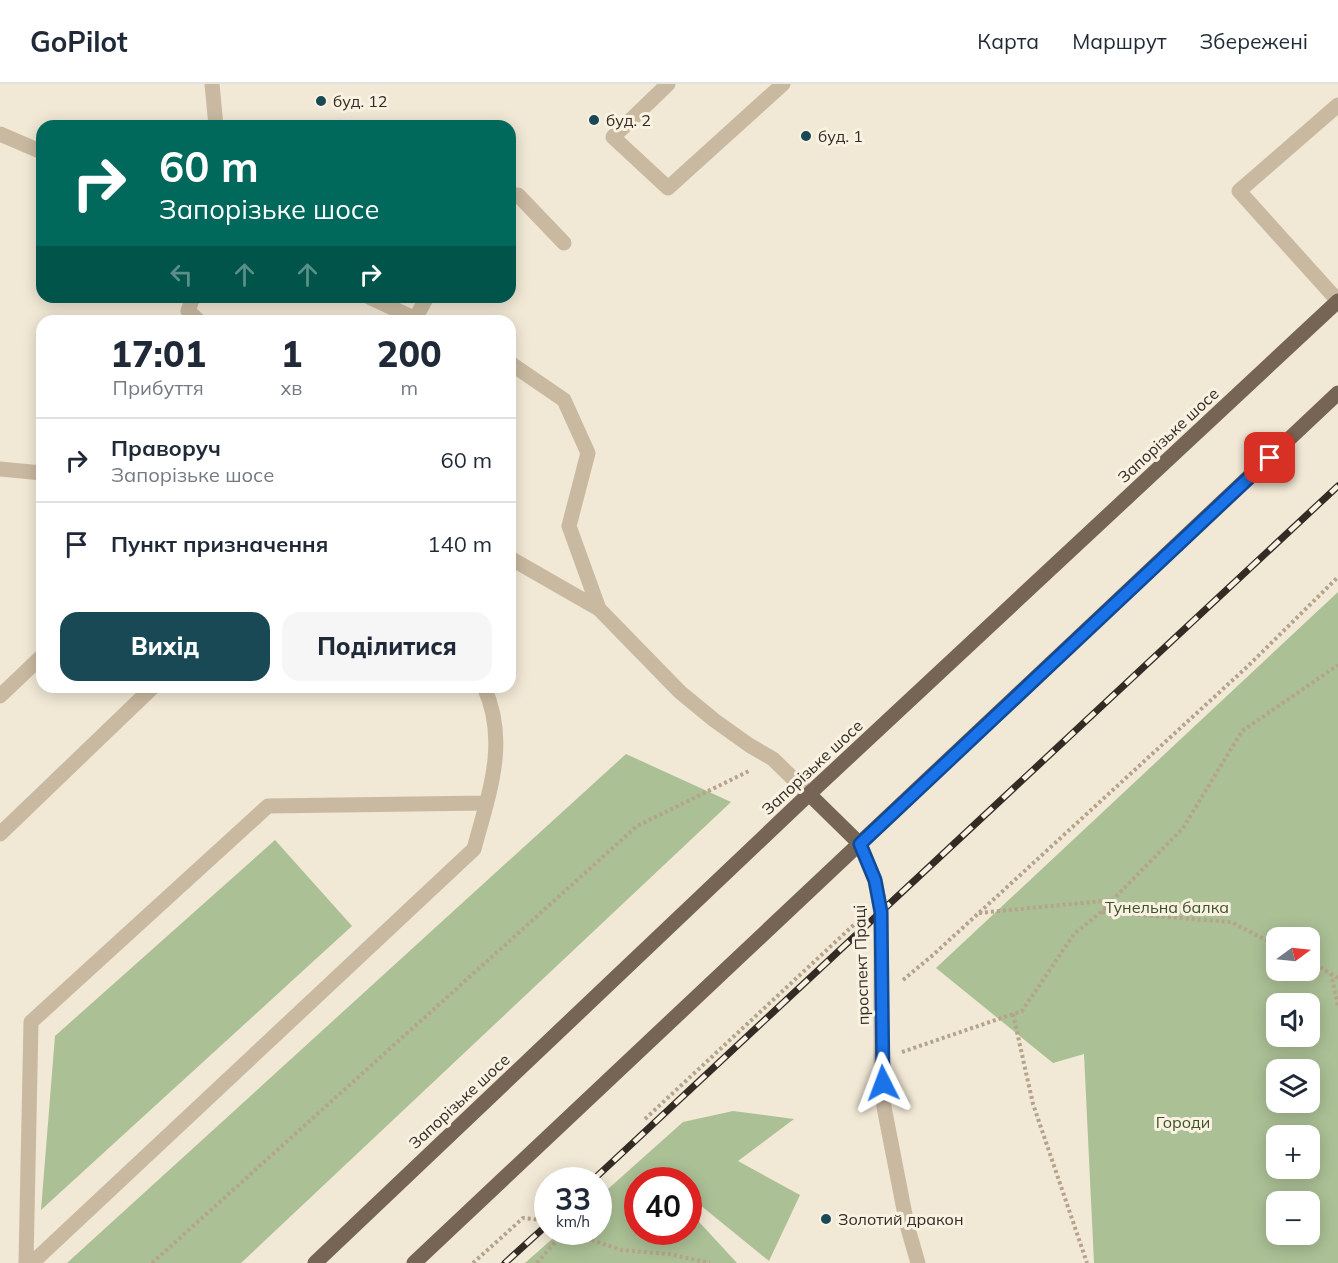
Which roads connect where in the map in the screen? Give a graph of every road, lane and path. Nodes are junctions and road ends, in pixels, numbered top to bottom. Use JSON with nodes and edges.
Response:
{"nodes":[{"id":1,"x":212,"y":84,"type":"edge"},
{"id":2,"x":668,"y":84,"type":"edge"},
{"id":3,"x":783,"y":84,"type":"edge"},
{"id":4,"x":1338,"y":105,"type":"edge"},
{"id":5,"x":215,"y":120,"type":"edge"},
{"id":6,"x":0,"y":134,"type":"edge"},
{"id":7,"x":36,"y":149,"type":"edge"},
{"id":8,"x":516,"y":195,"type":"edge"},
{"id":9,"x":564,"y":243,"type":"dead end"},
{"id":10,"x":1338,"y":301,"type":"edge"},
{"id":11,"x":382,"y":303,"type":"edge"},
{"id":12,"x":407,"y":315,"type":"edge"},
{"id":13,"x":516,"y":367,"type":"edge"},
{"id":14,"x":1338,"y":393,"type":"edge"},
{"id":15,"x":0,"y":469,"type":"edge"},
{"id":16,"x":36,"y":472,"type":"edge"},
{"id":17,"x":516,"y":561,"type":"edge"},
{"id":18,"x":1338,"y":577,"type":"edge"},
{"id":19,"x":599,"y":609,"type":"junction"},
{"id":20,"x":36,"y":662,"type":"edge"},
{"id":21,"x":1338,"y":665,"type":"edge"},
{"id":22,"x":147,"y":693,"type":"edge"},
{"id":23,"x":487,"y":693,"type":"edge"},
{"id":24,"x":0,"y":696,"type":"edge"},
{"id":25,"x":773,"y":759,"type":"junction"},
{"id":26,"x":809,"y":794,"type":"junction"},
{"id":27,"x":486,"y":803,"type":"junction"},
{"id":28,"x":0,"y":834,"type":"edge"},
{"id":29,"x":860,"y":844,"type":"junction"},
{"id":30,"x":1113,"y":900,"type":"junction"},
{"id":31,"x":879,"y":902,"type":"junction"},
{"id":32,"x":1101,"y":912,"type":"junction"},
{"id":33,"x":978,"y":913,"type":"junction"},
{"id":34,"x":1266,"y":940,"type":"edge"},
{"id":35,"x":1320,"y":967,"type":"edge"},
{"id":36,"x":1331,"y":973,"type":"junction"},
{"id":37,"x":1338,"y":978,"type":"edge"},
{"id":38,"x":882,"y":998,"type":"junction"},
{"id":39,"x":1338,"y":1006,"type":"edge"},
{"id":40,"x":1013,"y":1014,"type":"junction"},
{"id":41,"x":881,"y":1060,"type":"junction"},
{"id":42,"x":645,"y":1119,"type":"dead end"},
{"id":43,"x":534,"y":1219,"type":"edge"},
{"id":44,"x":553,"y":1245,"type":"edge"},
{"id":45,"x":607,"y":1245,"type":"edge"},
{"id":46,"x":26,"y":1263,"type":"edge"},
{"id":47,"x":32,"y":1263,"type":"edge"},
{"id":48,"x":152,"y":1263,"type":"edge"},
{"id":49,"x":315,"y":1263,"type":"edge"},
{"id":50,"x":414,"y":1263,"type":"edge"},
{"id":51,"x":473,"y":1263,"type":"edge"},
{"id":52,"x":537,"y":1263,"type":"edge"},
{"id":53,"x":710,"y":1263,"type":"edge"},
{"id":54,"x":918,"y":1263,"type":"edge"},
{"id":55,"x":1087,"y":1263,"type":"edge"}],
"edges":[{"from":1,"to":5,"type":"street"},
{"from":2,"to":3,"type":"street"},
{"from":4,"to":10,"type":"street"},
{"from":6,"to":7,"type":"street"},
{"from":8,"to":9,"type":"street"},
{"from":10,"to":26,"type":"main road","name":"Запорізьке шосе"},
{"from":11,"to":12,"type":"street"},
{"from":13,"to":19,"type":"street"},
{"from":14,"to":29,"type":"main road"},
{"from":15,"to":16,"type":"street"},
{"from":17,"to":19,"type":"street"},
{"from":18,"to":33,"type":"path"},
{"from":19,"to":25,"type":"street"},
{"from":20,"to":24,"type":"street"},
{"from":21,"to":30,"type":"path"},
{"from":22,"to":28,"type":"street"},
{"from":23,"to":27,"type":"street"},
{"from":25,"to":26,"type":"street"},
{"from":25,"to":48,"type":"path"},
{"from":26,"to":29,"type":"main road"},
{"from":26,"to":49,"type":"main road","name":"Запорізьке шосе"},
{"from":27,"to":46,"type":"street"},
{"from":27,"to":47,"type":"street"},
{"from":29,"to":31,"type":"street","name":"проспект Праці"},
{"from":29,"to":50,"type":"main road"},
{"from":30,"to":32,"type":"path"},
{"from":30,"to":33,"type":"path"},
{"from":31,"to":38,"type":"street","name":"проспект Праці"},
{"from":31,"to":42,"type":"path"},
{"from":32,"to":34,"type":"path"},
{"from":32,"to":40,"type":"path"},
{"from":33,"to":38,"type":"path"},
{"from":35,"to":36,"type":"path"},
{"from":36,"to":37,"type":"path"},
{"from":36,"to":39,"type":"path"},
{"from":38,"to":41,"type":"street","name":"проспект Праці"},
{"from":40,"to":41,"type":"path"},
{"from":40,"to":55,"type":"path"},
{"from":41,"to":54,"type":"street","name":"проспект Праці"},
{"from":43,"to":51,"type":"path"},
{"from":44,"to":52,"type":"path"},
{"from":45,"to":53,"type":"path"}]}
